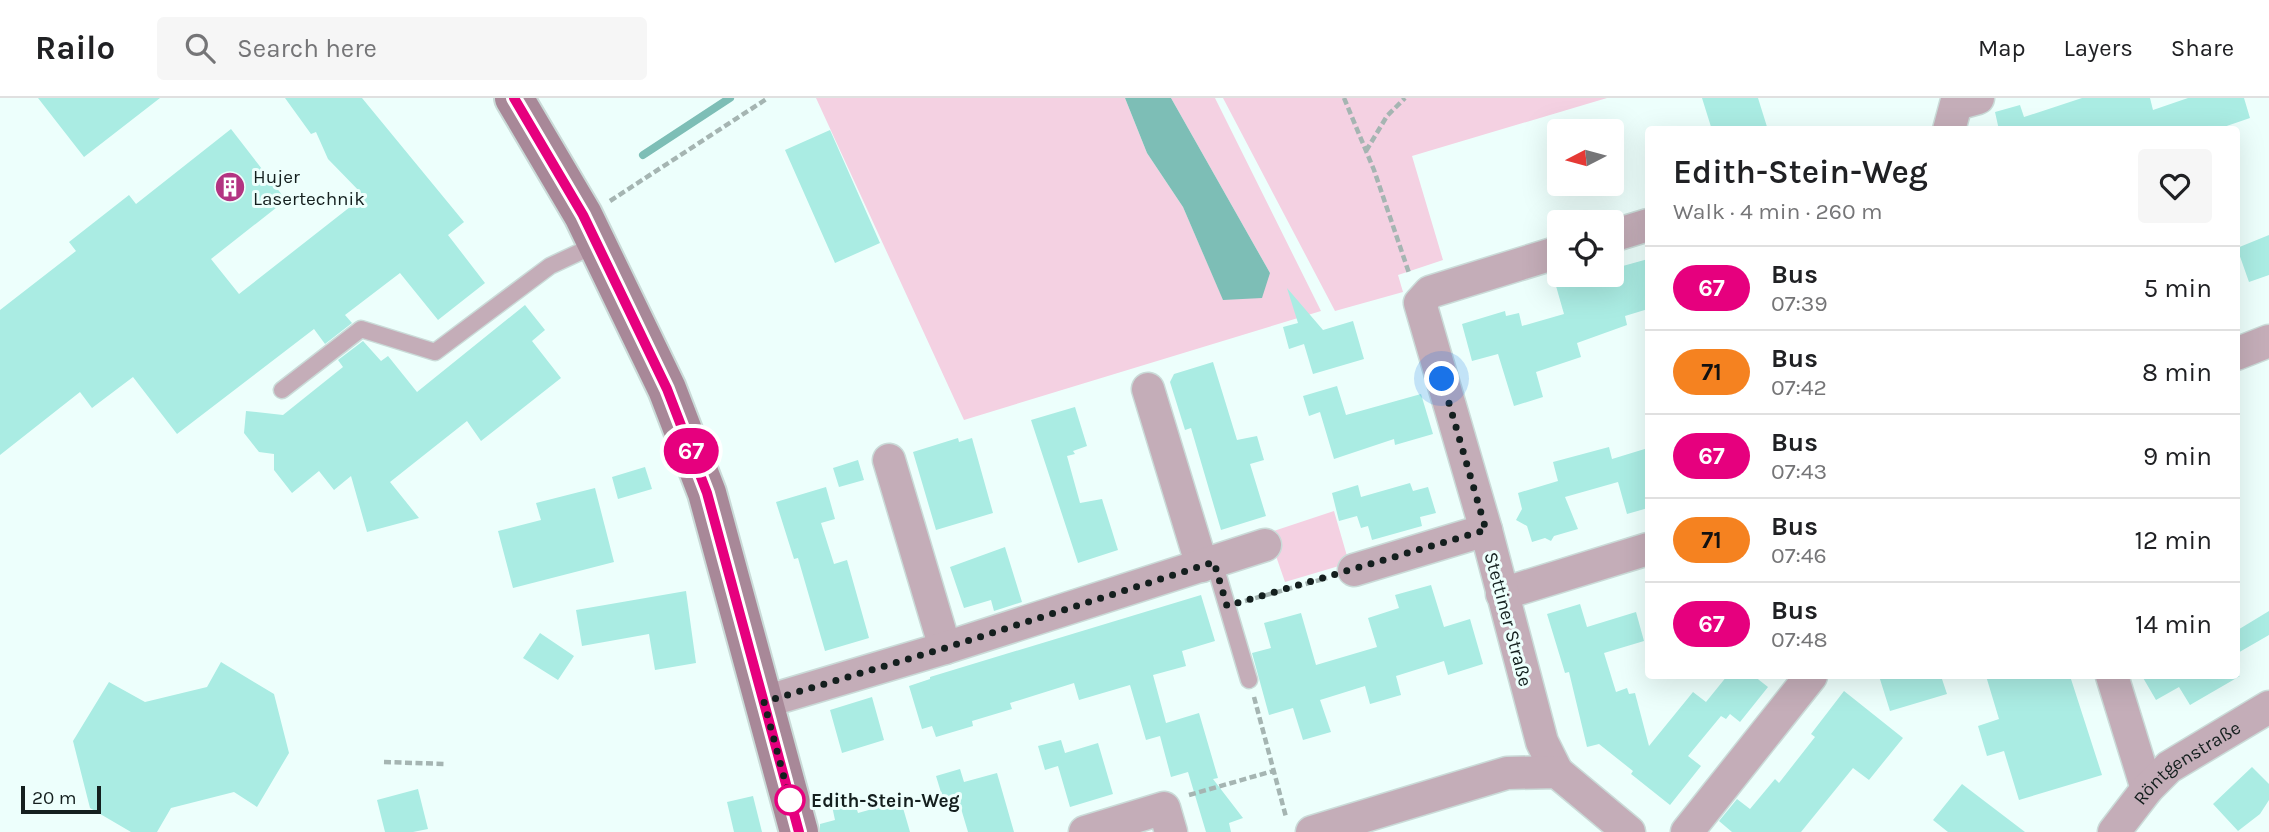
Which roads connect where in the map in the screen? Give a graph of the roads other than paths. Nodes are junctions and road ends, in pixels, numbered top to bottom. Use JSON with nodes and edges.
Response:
{"nodes":[{"id":1,"x":514,"y":98,"type":"edge"},
{"id":2,"x":1978,"y":98,"type":"edge"},
{"id":3,"x":1950,"y":126,"type":"edge"},
{"id":4,"x":1645,"y":226,"type":"edge"},
{"id":5,"x":590,"y":229,"type":"junction"},
{"id":6,"x":1624,"y":232,"type":"edge"},
{"id":7,"x":1547,"y":256,"type":"edge"},
{"id":8,"x":2269,"y":341,"type":"edge"},
{"id":9,"x":2240,"y":352,"type":"edge"},
{"id":10,"x":1148,"y":389,"type":"dead end"},
{"id":11,"x":282,"y":390,"type":"dead end"},
{"id":12,"x":889,"y":460,"type":"dead end"},
{"id":13,"x":1486,"y":530,"type":"junction"},
{"id":14,"x":1265,"y":545,"type":"dead end"},
{"id":15,"x":1645,"y":550,"type":"edge"},
{"id":16,"x":1208,"y":564,"type":"junction"},
{"id":17,"x":1354,"y":570,"type":"road end"},
{"id":18,"x":1502,"y":594,"type":"junction"},
{"id":19,"x":945,"y":648,"type":"junction"},
{"id":20,"x":1809,"y":679,"type":"edge"},
{"id":21,"x":2113,"y":679,"type":"edge"},
{"id":22,"x":1250,"y":680,"type":"road end"},
{"id":23,"x":764,"y":702,"type":"junction"},
{"id":24,"x":2269,"y":707,"type":"edge"},
{"id":25,"x":1557,"y":772,"type":"junction"},
{"id":26,"x":2147,"y":789,"type":"junction"},
{"id":27,"x":1167,"y":820,"type":"edge"},
{"id":28,"x":1300,"y":826,"type":"edge"},
{"id":29,"x":799,"y":832,"type":"edge"},
{"id":30,"x":1085,"y":832,"type":"edge"},
{"id":31,"x":1629,"y":832,"type":"edge"},
{"id":32,"x":1687,"y":832,"type":"edge"},
{"id":33,"x":2114,"y":832,"type":"edge"}],
"edges":[{"from":1,"to":5,"type":"street"},
{"from":2,"to":3,"type":"street"},
{"from":4,"to":6,"type":"street"},
{"from":5,"to":11,"type":"lane"},
{"from":5,"to":23,"type":"street"},
{"from":7,"to":13,"type":"street","name":"Stettiner Straße"},
{"from":8,"to":9,"type":"street"},
{"from":10,"to":16,"type":"street"},
{"from":12,"to":19,"type":"street"},
{"from":13,"to":17,"type":"street"},
{"from":13,"to":18,"type":"street","name":"Stettiner Straße"},
{"from":14,"to":16,"type":"street"},
{"from":15,"to":18,"type":"street"},
{"from":16,"to":19,"type":"street"},
{"from":16,"to":22,"type":"lane"},
{"from":18,"to":25,"type":"street","name":"Stettiner Straße"},
{"from":19,"to":23,"type":"street"},
{"from":20,"to":32,"type":"street"},
{"from":21,"to":26,"type":"street"},
{"from":23,"to":29,"type":"street"},
{"from":24,"to":26,"type":"street","name":"Röntgenstraße"},
{"from":25,"to":28,"type":"street"},
{"from":25,"to":31,"type":"street"},
{"from":26,"to":33,"type":"street","name":"Röntgenstraße"},
{"from":27,"to":30,"type":"street"}]}
